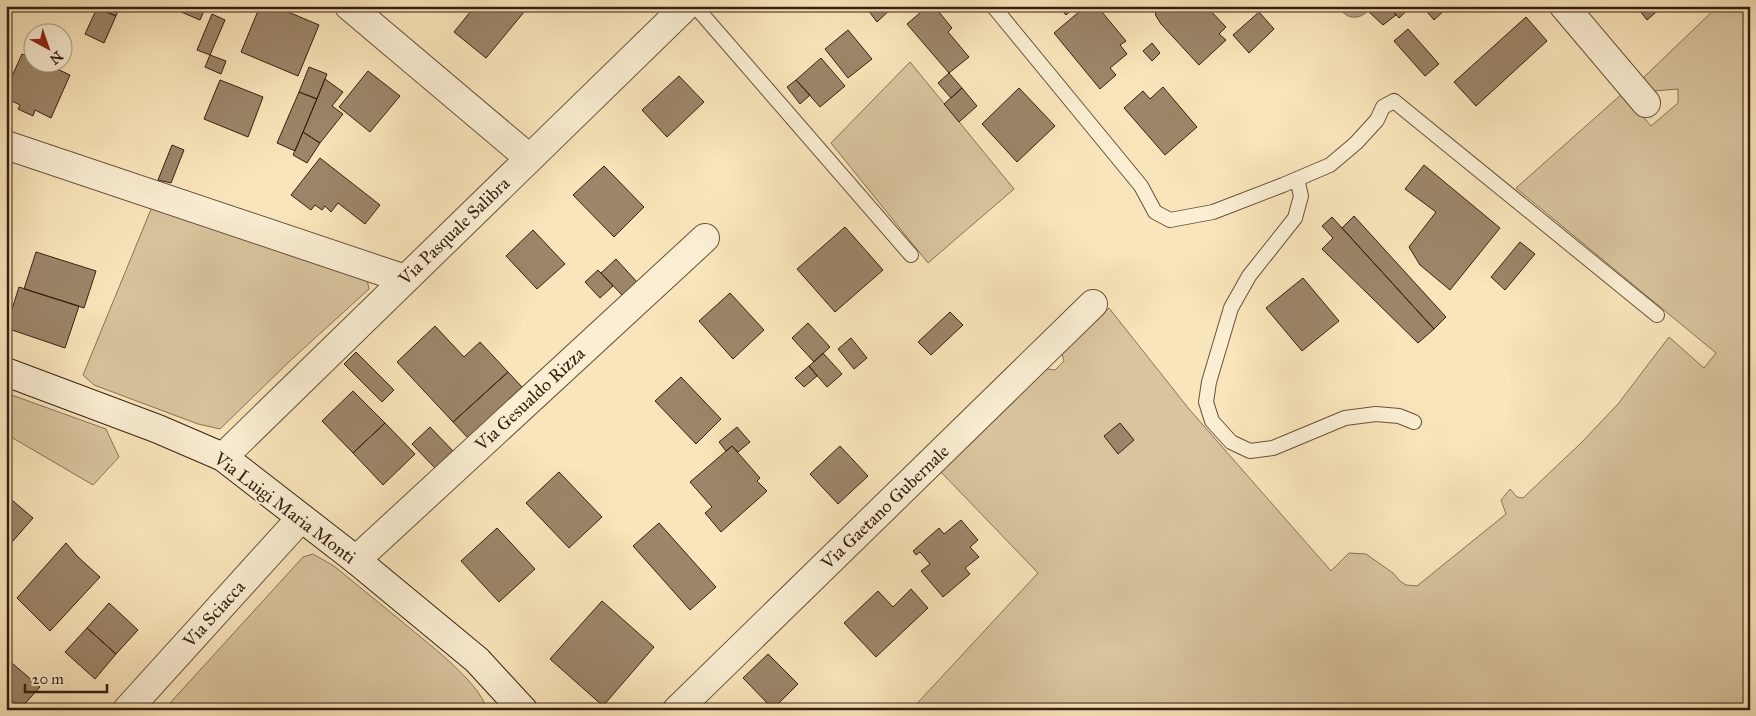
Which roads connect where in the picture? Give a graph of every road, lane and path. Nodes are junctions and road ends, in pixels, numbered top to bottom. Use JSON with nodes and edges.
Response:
{"nodes":[{"id":1,"x":348,"y":6,"type":"edge"},
{"id":2,"x":686,"y":6,"type":"edge"},
{"id":3,"x":695,"y":6,"type":"edge"},
{"id":4,"x":992,"y":6,"type":"edge"},
{"id":5,"x":1564,"y":6,"type":"edge"},
{"id":6,"x":1646,"y":103,"type":"dead end"},
{"id":7,"x":6,"y":145,"type":"edge"},
{"id":8,"x":529,"y":158,"type":"junction"},
{"id":9,"x":1297,"y":179,"type":"junction"},
{"id":10,"x":705,"y":238,"type":"dead end"},
{"id":11,"x":911,"y":254,"type":"dead end"},
{"id":12,"x":405,"y":279,"type":"junction"},
{"id":13,"x":1093,"y":304,"type":"dead end"},
{"id":14,"x":1657,"y":315,"type":"dead end"},
{"id":15,"x":6,"y":372,"type":"edge"},
{"id":16,"x":1414,"y":422,"type":"dead end"},
{"id":17,"x":223,"y":457,"type":"junction"},
{"id":18,"x":301,"y":518,"type":"junction"},
{"id":19,"x":356,"y":560,"type":"junction"},
{"id":20,"x":127,"y":710,"type":"edge"},
{"id":21,"x":524,"y":710,"type":"edge"},
{"id":22,"x":676,"y":710,"type":"edge"}],
"edges":[{"from":1,"to":8,"type":"street"},
{"from":2,"to":8,"type":"street","name":"Via Pasquale Salibra"},
{"from":3,"to":11,"type":"lane"},
{"from":4,"to":9,"type":"lane"},
{"from":5,"to":6,"type":"street"},
{"from":7,"to":12,"type":"street"},
{"from":8,"to":12,"type":"street","name":"Via Pasquale Salibra"},
{"from":9,"to":14,"type":"lane"},
{"from":9,"to":16,"type":"lane"},
{"from":10,"to":19,"type":"street","name":"Via Gesualdo Rizza"},
{"from":12,"to":17,"type":"street","name":"Via Pasquale Salibra"},
{"from":13,"to":22,"type":"street","name":"Via Gaetano Gubernale"},
{"from":15,"to":17,"type":"street","name":"Via Luigi Maria Monti"},
{"from":17,"to":18,"type":"street","name":"Via Luigi Maria Monti"},
{"from":18,"to":19,"type":"street","name":"Via Luigi Maria Monti"},
{"from":18,"to":20,"type":"street","name":"Via Sciacca"},
{"from":19,"to":21,"type":"street","name":"Via Luigi Maria Monti"}]}
